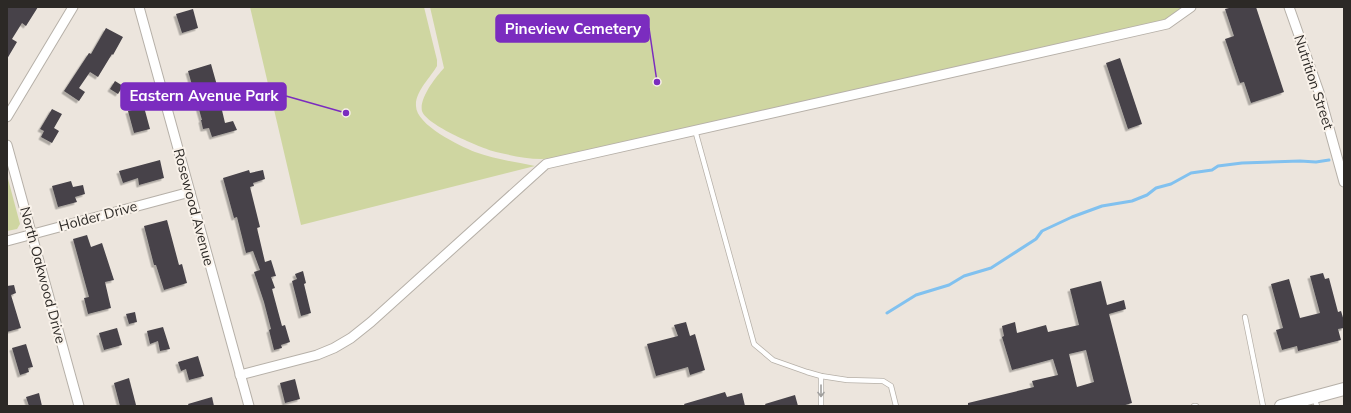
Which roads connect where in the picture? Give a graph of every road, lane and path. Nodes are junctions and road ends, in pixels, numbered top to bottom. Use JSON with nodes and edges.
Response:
{"nodes":[{"id":1,"x":73,"y":7,"type":"edge"},
{"id":2,"x":139,"y":7,"type":"edge"},
{"id":3,"x":1191,"y":7,"type":"edge"},
{"id":4,"x":1289,"y":7,"type":"edge"},
{"id":5,"x":8,"y":112,"type":"edge"},
{"id":6,"x":695,"y":130,"type":"junction"},
{"id":7,"x":7,"y":145,"type":"edge"},
{"id":8,"x":1344,"y":182,"type":"edge"},
{"id":9,"x":190,"y":192,"type":"junction"},
{"id":10,"x":32,"y":234,"type":"junction"},
{"id":11,"x":7,"y":241,"type":"edge"},
{"id":12,"x":1245,"y":317,"type":"dead end"},
{"id":13,"x":240,"y":375,"type":"junction"},
{"id":14,"x":821,"y":376,"type":"junction"},
{"id":15,"x":1344,"y":389,"type":"edge"},
{"id":16,"x":1315,"y":402,"type":"edge"},
{"id":17,"x":79,"y":406,"type":"edge"},
{"id":18,"x":249,"y":406,"type":"edge"},
{"id":19,"x":821,"y":406,"type":"edge"},
{"id":20,"x":896,"y":406,"type":"edge"},
{"id":21,"x":1263,"y":406,"type":"edge"},
{"id":22,"x":1281,"y":406,"type":"edge"}],
"edges":[{"from":1,"to":5,"type":"street"},
{"from":2,"to":9,"type":"street","name":"Rosewood Avenue"},
{"from":3,"to":6,"type":"street"},
{"from":4,"to":8,"type":"street","name":"Nutrition Street"},
{"from":6,"to":13,"type":"street"},
{"from":6,"to":14,"type":"lane"},
{"from":7,"to":10,"type":"street","name":"North Oakwood Drive"},
{"from":9,"to":10,"type":"street","name":"Holder Drive"},
{"from":9,"to":13,"type":"street","name":"Rosewood Avenue"},
{"from":10,"to":11,"type":"street","name":"Holder Drive"},
{"from":10,"to":17,"type":"street","name":"North Oakwood Drive"},
{"from":12,"to":21,"type":"lane"},
{"from":13,"to":18,"type":"street","name":"Rosewood Avenue"},
{"from":14,"to":19,"type":"lane","one_way":true},
{"from":14,"to":20,"type":"lane"},
{"from":15,"to":16,"type":"main road"},
{"from":16,"to":22,"type":"main road"}]}
